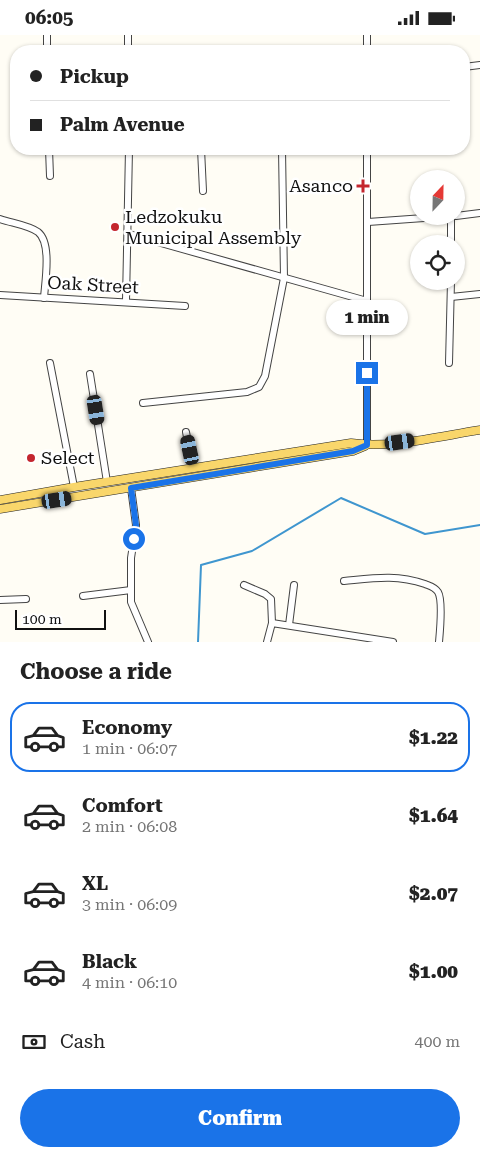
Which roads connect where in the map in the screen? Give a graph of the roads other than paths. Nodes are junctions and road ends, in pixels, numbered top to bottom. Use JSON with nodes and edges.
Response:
{"nodes":[{"id":1,"x":49,"y":155,"type":"edge"},
{"id":2,"x":129,"y":155,"type":"edge"},
{"id":3,"x":201,"y":155,"type":"edge"},
{"id":4,"x":282,"y":155,"type":"edge"},
{"id":5,"x":367,"y":155,"type":"edge"},
{"id":6,"x":50,"y":176,"type":"dead end"},
{"id":7,"x":203,"y":191,"type":"dead end"},
{"id":8,"x":480,"y":213,"type":"edge"},
{"id":9,"x":465,"y":215,"type":"edge"},
{"id":10,"x":410,"y":218,"type":"edge"},
{"id":11,"x":0,"y":219,"type":"edge"},
{"id":12,"x":368,"y":221,"type":"junction"},
{"id":13,"x":129,"y":234,"type":"junction"},
{"id":14,"x":284,"y":278,"type":"junction"},
{"id":15,"x":451,"y":290,"type":"edge"},
{"id":16,"x":480,"y":294,"type":"edge"},
{"id":17,"x":0,"y":295,"type":"edge"},
{"id":18,"x":451,"y":297,"type":"junction"},
{"id":19,"x":44,"y":298,"type":"junction"},
{"id":20,"x":126,"y":301,"type":"junction"},
{"id":21,"x":367,"y":301,"type":"junction"},
{"id":22,"x":185,"y":305,"type":"dead end"},
{"id":23,"x":50,"y":363,"type":"dead end"},
{"id":24,"x":450,"y":363,"type":"dead end"},
{"id":25,"x":90,"y":374,"type":"dead end"},
{"id":26,"x":143,"y":403,"type":"dead end"},
{"id":27,"x":480,"y":430,"type":"edge"},
{"id":28,"x":186,"y":431,"type":"dead end"},
{"id":29,"x":367,"y":445,"type":"junction"},
{"id":30,"x":193,"y":468,"type":"junction"},
{"id":31,"x":107,"y":482,"type":"junction"},
{"id":32,"x":74,"y":487,"type":"junction"},
{"id":33,"x":131,"y":488,"type":"junction"},
{"id":34,"x":0,"y":500,"type":"edge"},
{"id":35,"x":0,"y":509,"type":"edge"},
{"id":36,"x":344,"y":581,"type":"dead end"},
{"id":37,"x":244,"y":585,"type":"dead end"},
{"id":38,"x":294,"y":585,"type":"dead end"},
{"id":39,"x":131,"y":590,"type":"junction"},
{"id":40,"x":83,"y":596,"type":"dead end"},
{"id":41,"x":26,"y":599,"type":"dead end"},
{"id":42,"x":0,"y":600,"type":"edge"},
{"id":43,"x":272,"y":623,"type":"junction"},
{"id":44,"x":289,"y":625,"type":"junction"},
{"id":45,"x":148,"y":642,"type":"edge"},
{"id":46,"x":266,"y":642,"type":"edge"},
{"id":47,"x":389,"y":642,"type":"edge"},
{"id":48,"x":393,"y":642,"type":"edge"},
{"id":49,"x":439,"y":642,"type":"edge"}],
"edges":[{"from":1,"to":6,"type":"street"},
{"from":2,"to":13,"type":"street"},
{"from":3,"to":7,"type":"street"},
{"from":4,"to":14,"type":"street"},
{"from":5,"to":12,"type":"street"},
{"from":8,"to":9,"type":"street"},
{"from":10,"to":12,"type":"street"},
{"from":11,"to":19,"type":"street"},
{"from":12,"to":21,"type":"street"},
{"from":13,"to":14,"type":"street"},
{"from":13,"to":20,"type":"street"},
{"from":14,"to":21,"type":"street"},
{"from":14,"to":26,"type":"street"},
{"from":15,"to":18,"type":"street"},
{"from":16,"to":18,"type":"street"},
{"from":17,"to":19,"type":"street","name":"Oak Street"},
{"from":18,"to":24,"type":"street"},
{"from":19,"to":20,"type":"street","name":"Oak Street"},
{"from":20,"to":22,"type":"street","name":"Oak Street"},
{"from":21,"to":29,"type":"street"},
{"from":23,"to":32,"type":"street"},
{"from":25,"to":31,"type":"street"},
{"from":27,"to":29,"type":"main road"},
{"from":28,"to":30,"type":"street"},
{"from":29,"to":30,"type":"main road"},
{"from":29,"to":33,"type":"main road"},
{"from":30,"to":31,"type":"main road"},
{"from":31,"to":32,"type":"main road"},
{"from":32,"to":34,"type":"main road"},
{"from":33,"to":35,"type":"main road"},
{"from":33,"to":39,"type":"street"},
{"from":36,"to":49,"type":"street"},
{"from":37,"to":43,"type":"street"},
{"from":38,"to":44,"type":"street"},
{"from":39,"to":40,"type":"street"},
{"from":39,"to":45,"type":"street"},
{"from":41,"to":42,"type":"street"},
{"from":43,"to":44,"type":"street"},
{"from":43,"to":46,"type":"street"},
{"from":44,"to":47,"type":"street"},
{"from":47,"to":48,"type":"street"}]}
